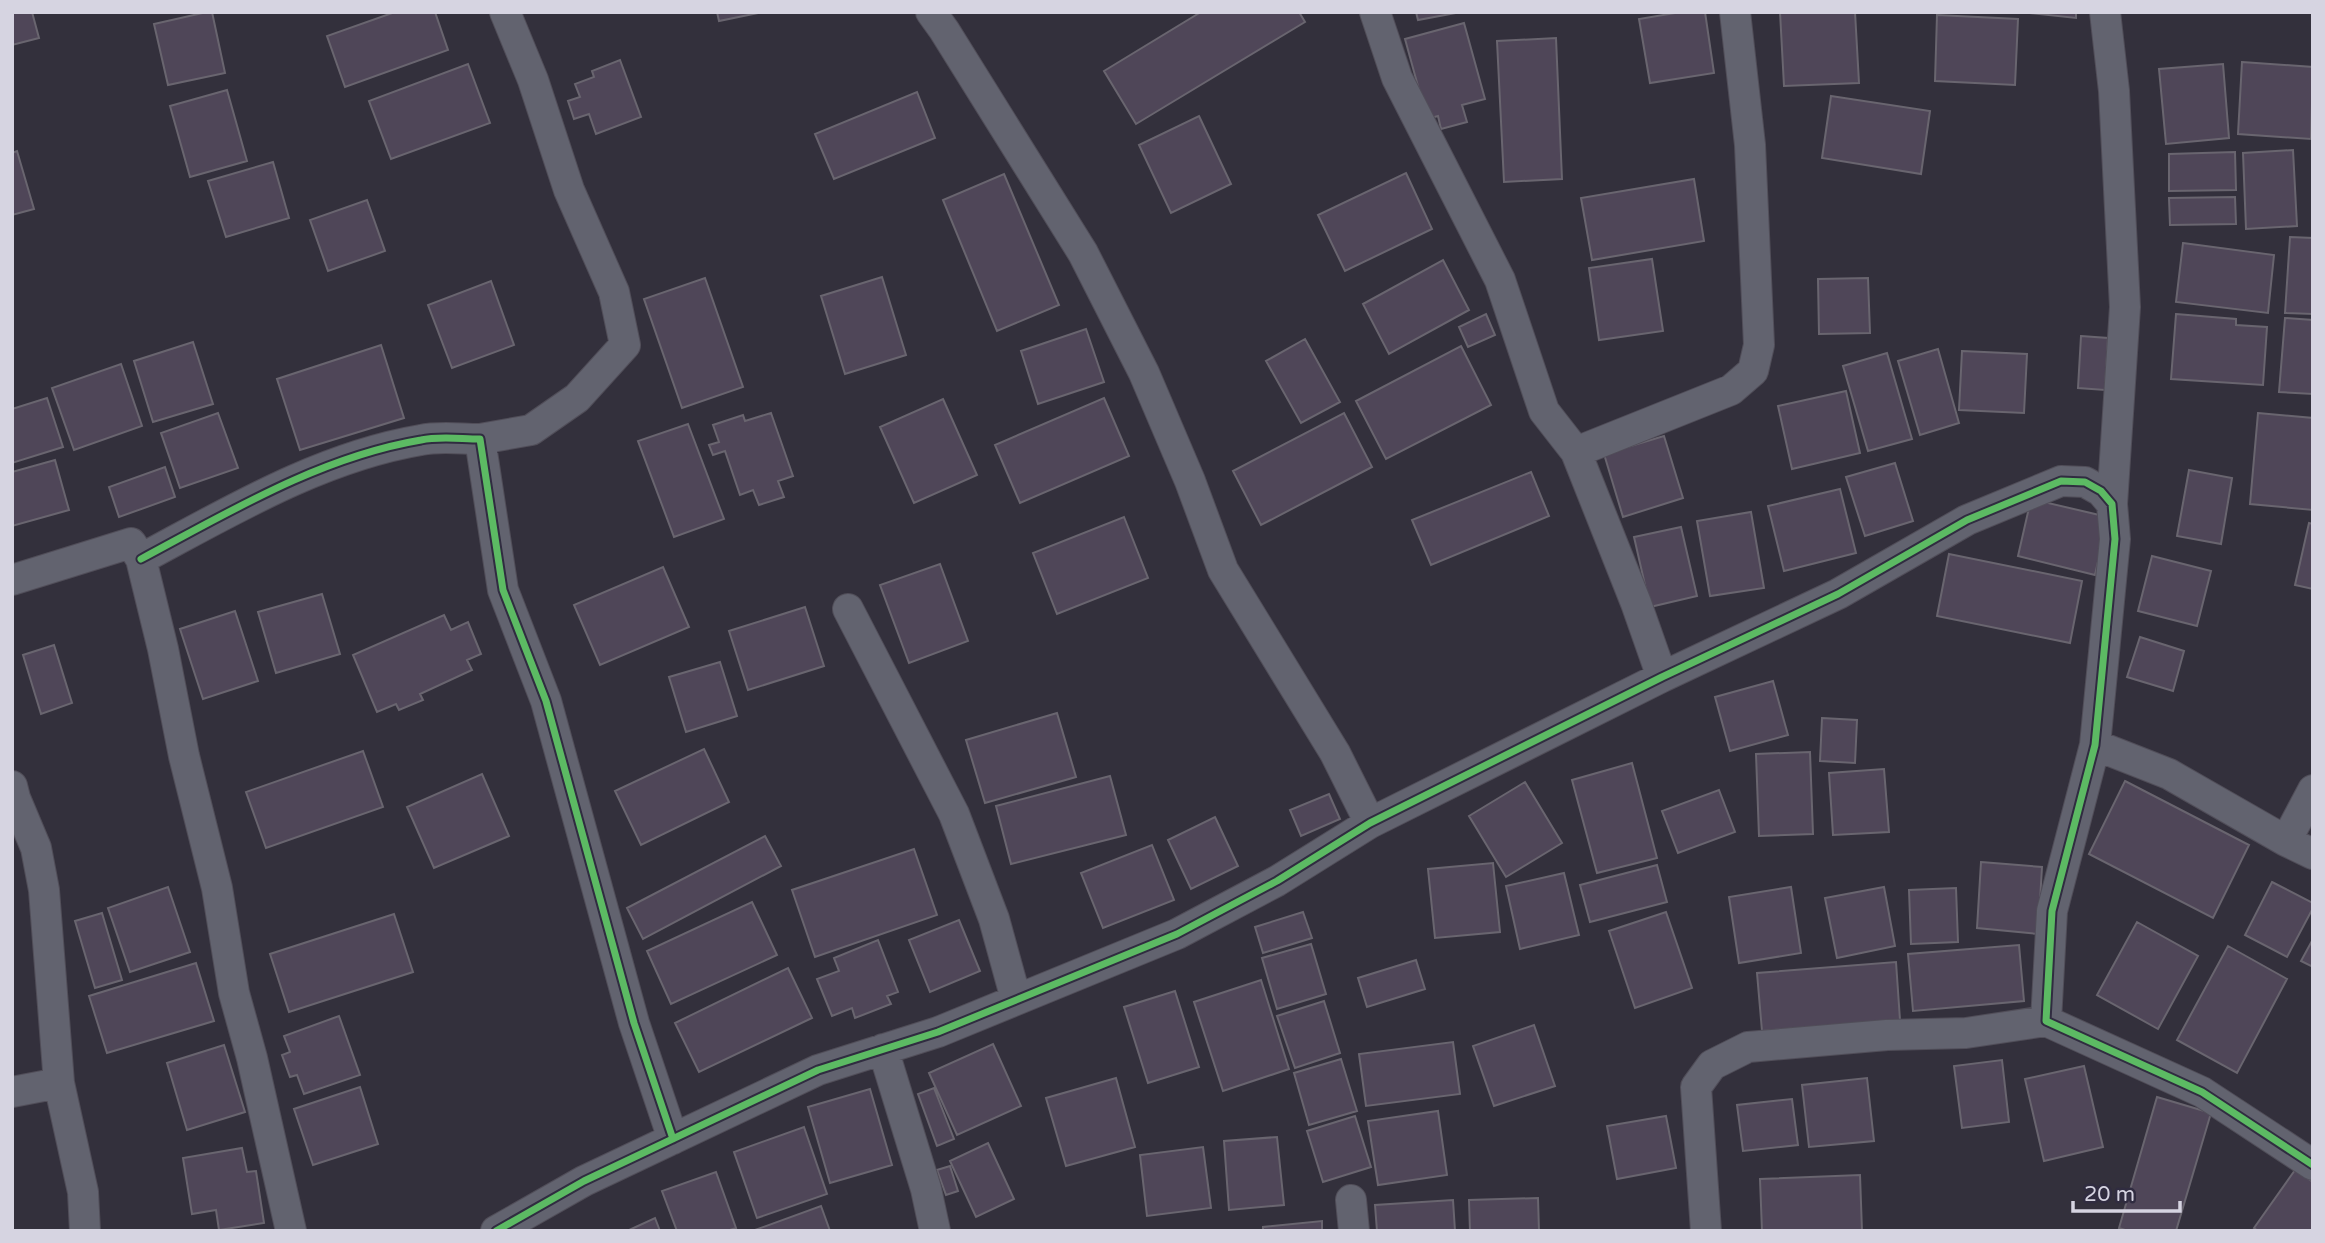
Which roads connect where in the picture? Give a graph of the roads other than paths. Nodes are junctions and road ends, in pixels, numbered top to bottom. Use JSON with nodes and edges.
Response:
{"nodes":[{"id":1,"x":505,"y":12,"type":"edge"},
{"id":2,"x":931,"y":12,"type":"edge"},
{"id":3,"x":1375,"y":12,"type":"edge"},
{"id":4,"x":1735,"y":12,"type":"edge"},
{"id":5,"x":2105,"y":12,"type":"edge"},
{"id":6,"x":480,"y":439,"type":"junction"},
{"id":7,"x":1576,"y":452,"type":"junction"},
{"id":8,"x":2112,"y":504,"type":"junction"},
{"id":9,"x":141,"y":559,"type":"junction"},
{"id":10,"x":12,"y":580,"type":"edge"},
{"id":11,"x":848,"y":609,"type":"dead end"},
{"id":12,"x":1662,"y":677,"type":"junction"},
{"id":13,"x":2095,"y":745,"type":"junction"},
{"id":14,"x":12,"y":786,"type":"edge"},
{"id":15,"x":2313,"y":790,"type":"edge"},
{"id":16,"x":1370,"y":823,"type":"junction"},
{"id":17,"x":2286,"y":841,"type":"junction"},
{"id":18,"x":2313,"y":854,"type":"edge"},
{"id":19,"x":1016,"y":999,"type":"junction"},
{"id":20,"x":2046,"y":1021,"type":"junction"},
{"id":21,"x":883,"y":1049,"type":"junction"},
{"id":22,"x":59,"y":1083,"type":"junction"},
{"id":23,"x":12,"y":1093,"type":"edge"},
{"id":24,"x":673,"y":1139,"type":"junction"},
{"id":25,"x":2313,"y":1164,"type":"edge"},
{"id":26,"x":1351,"y":1200,"type":"dead end"},
{"id":27,"x":85,"y":1231,"type":"edge"},
{"id":28,"x":291,"y":1231,"type":"edge"},
{"id":29,"x":496,"y":1231,"type":"edge"},
{"id":30,"x":936,"y":1231,"type":"edge"},
{"id":31,"x":1354,"y":1231,"type":"edge"},
{"id":32,"x":1706,"y":1231,"type":"edge"}],
"edges":[{"from":1,"to":6,"type":"street"},
{"from":2,"to":16,"type":"street"},
{"from":3,"to":7,"type":"street"},
{"from":4,"to":7,"type":"street"},
{"from":5,"to":8,"type":"street"},
{"from":6,"to":9,"type":"street"},
{"from":6,"to":24,"type":"street"},
{"from":7,"to":12,"type":"street"},
{"from":8,"to":12,"type":"street"},
{"from":8,"to":13,"type":"street"},
{"from":9,"to":10,"type":"street"},
{"from":9,"to":28,"type":"street"},
{"from":11,"to":19,"type":"street"},
{"from":12,"to":16,"type":"street"},
{"from":13,"to":17,"type":"street"},
{"from":13,"to":20,"type":"street"},
{"from":14,"to":22,"type":"street"},
{"from":15,"to":17,"type":"street"},
{"from":16,"to":19,"type":"street"},
{"from":17,"to":18,"type":"street"},
{"from":19,"to":21,"type":"street"},
{"from":20,"to":25,"type":"street"},
{"from":20,"to":32,"type":"street"},
{"from":21,"to":24,"type":"street"},
{"from":21,"to":30,"type":"street"},
{"from":22,"to":23,"type":"street"},
{"from":22,"to":27,"type":"street"},
{"from":24,"to":29,"type":"street"},
{"from":26,"to":31,"type":"street"}]}
